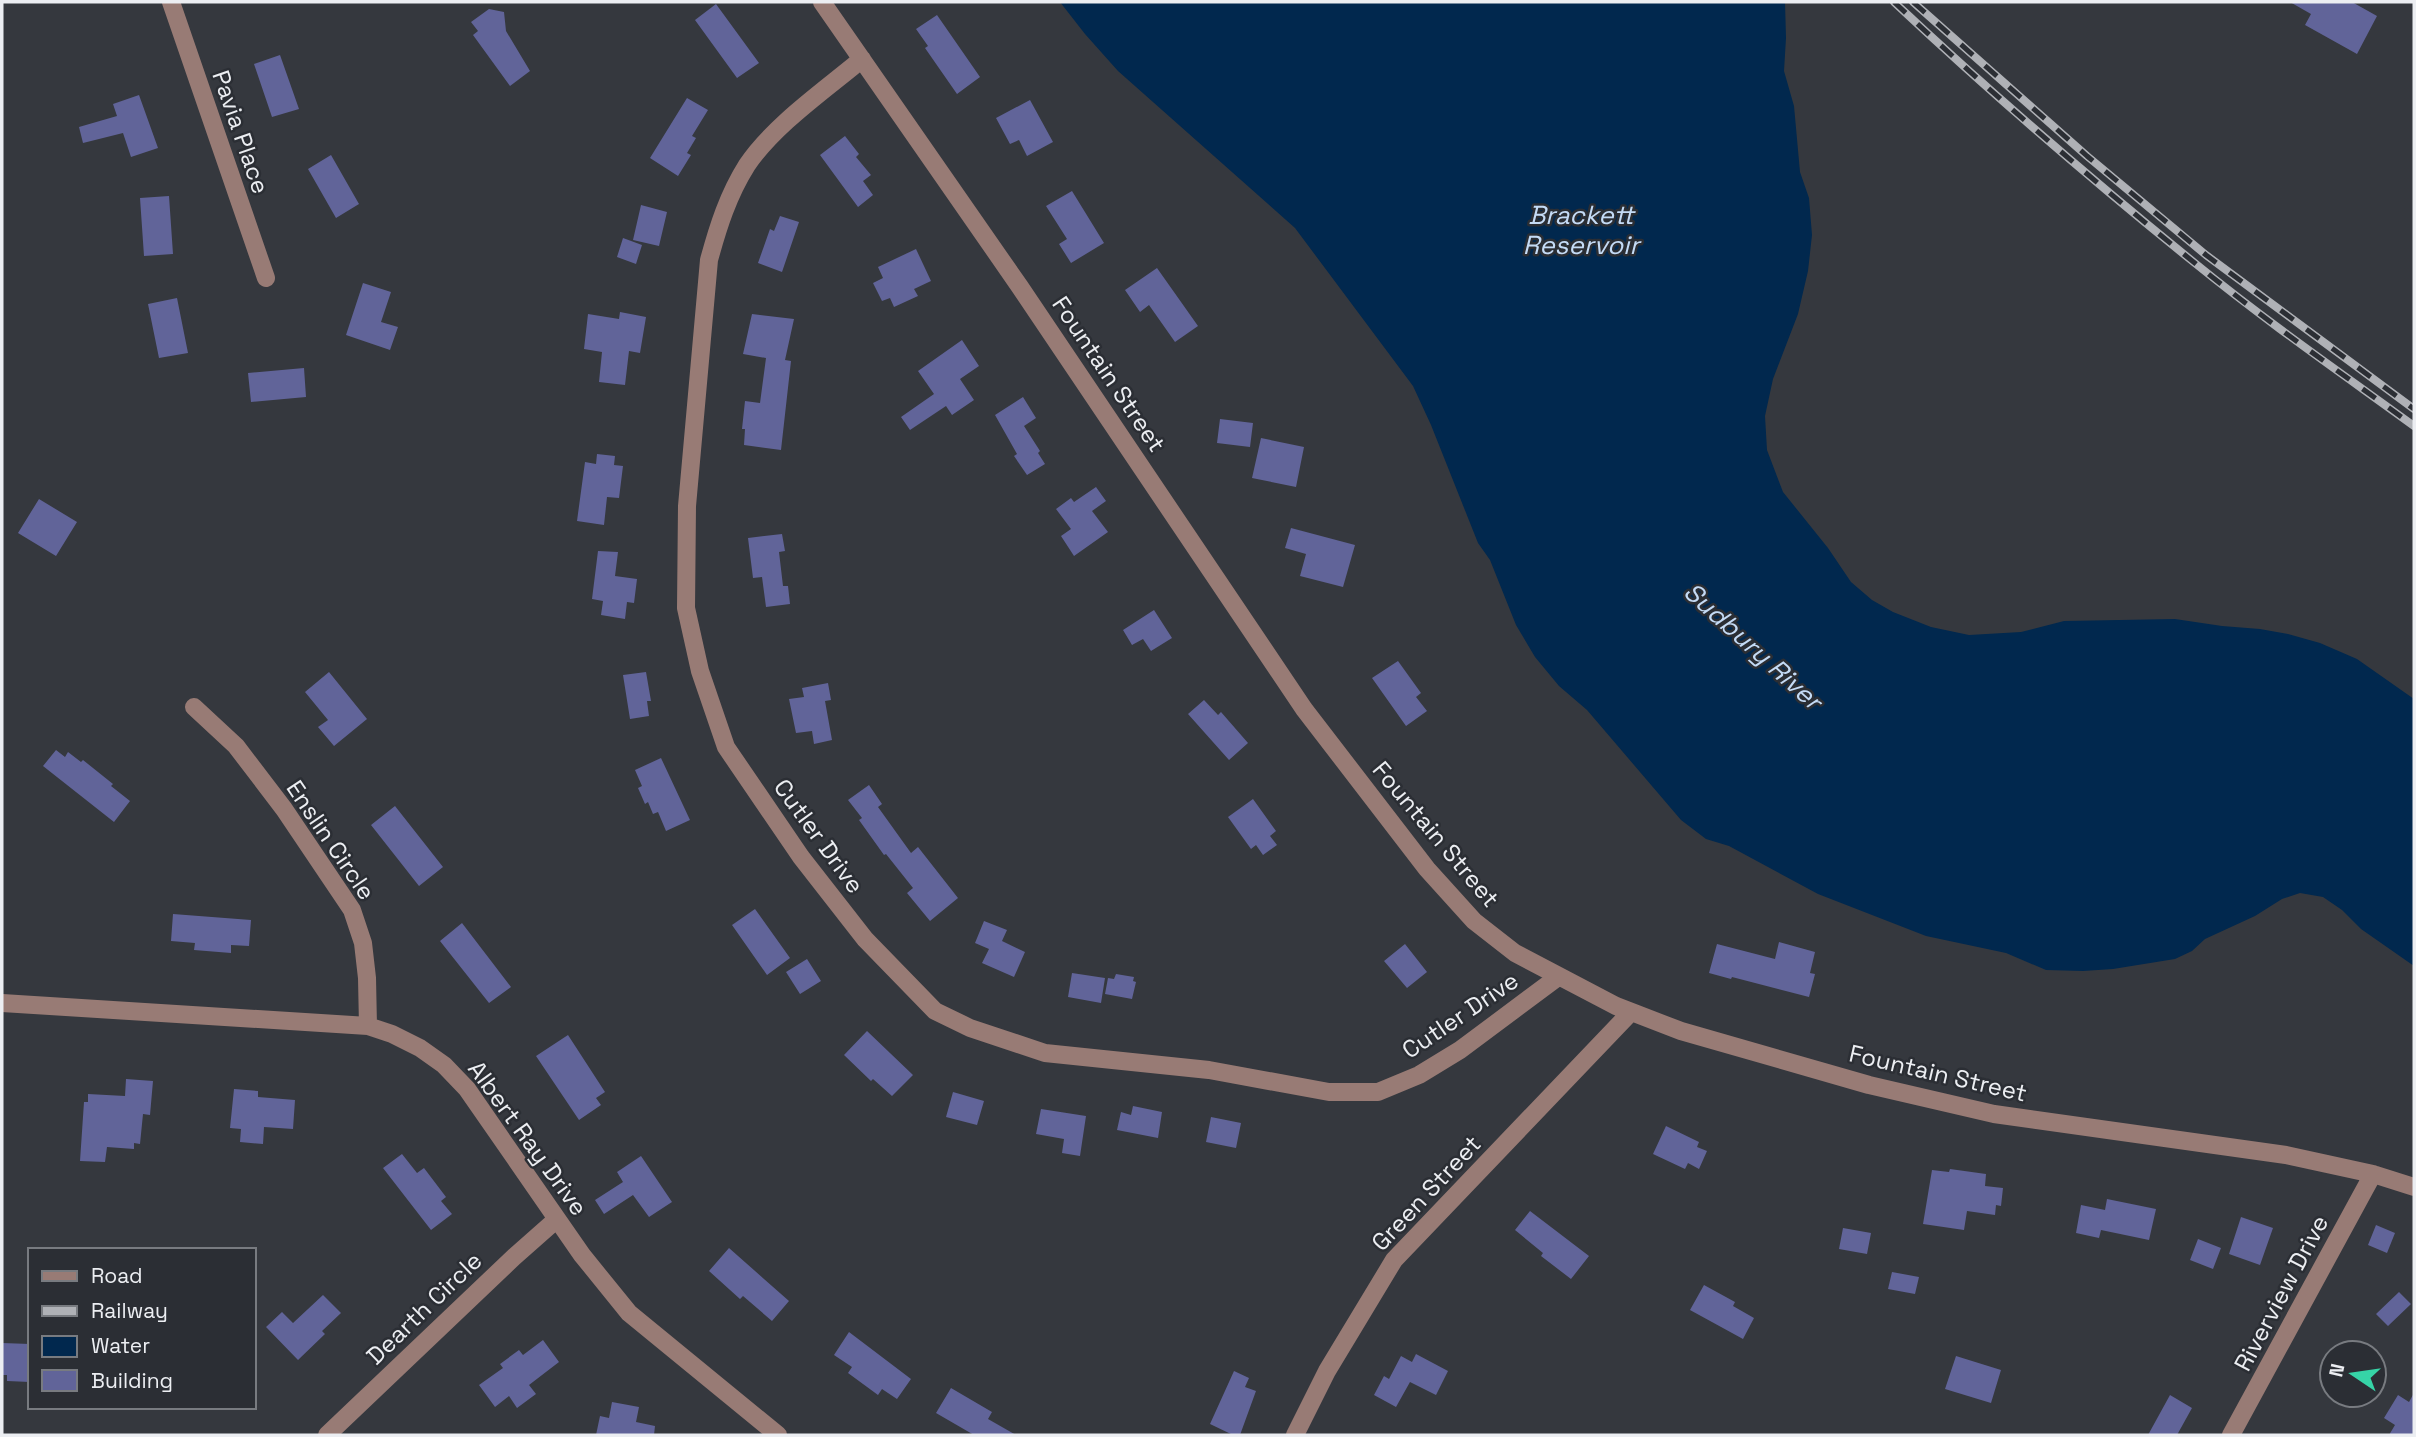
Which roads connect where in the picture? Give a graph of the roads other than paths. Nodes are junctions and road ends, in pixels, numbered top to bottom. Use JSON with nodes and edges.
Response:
{"nodes":[{"id":1,"x":171,"y":2,"type":"edge"},
{"id":2,"x":822,"y":2,"type":"edge"},
{"id":3,"x":862,"y":59,"type":"junction"},
{"id":4,"x":266,"y":278,"type":"dead end"},
{"id":5,"x":194,"y":707,"type":"dead end"},
{"id":6,"x":1558,"y":977,"type":"junction"},
{"id":7,"x":2,"y":1003,"type":"edge"},
{"id":8,"x":1631,"y":1012,"type":"junction"},
{"id":9,"x":368,"y":1026,"type":"junction"},
{"id":10,"x":2373,"y":1174,"type":"junction"},
{"id":11,"x":2414,"y":1187,"type":"edge"},
{"id":12,"x":557,"y":1219,"type":"junction"},
{"id":13,"x":768,"y":1432,"type":"edge"},
{"id":14,"x":327,"y":1435,"type":"edge"},
{"id":15,"x":1295,"y":1435,"type":"edge"},
{"id":16,"x":2231,"y":1435,"type":"edge"}],
"edges":[{"from":1,"to":4,"type":"street","name":"Pavia Place"},
{"from":2,"to":3,"type":"street","name":"Fountain Street"},
{"from":3,"to":6,"type":"street","name":"Fountain Street"},
{"from":3,"to":6,"type":"street","name":"Cutler Drive"},
{"from":5,"to":9,"type":"street","name":"Enslin Circle"},
{"from":6,"to":8,"type":"street","name":"Fountain Street"},
{"from":7,"to":9,"type":"street","name":"Albert Ray Drive"},
{"from":8,"to":10,"type":"street","name":"Fountain Street"},
{"from":8,"to":15,"type":"street","name":"Green Street"},
{"from":9,"to":12,"type":"street","name":"Albert Ray Drive"},
{"from":10,"to":11,"type":"street","name":"Fountain Street"},
{"from":10,"to":16,"type":"street","name":"Riverview Drive"},
{"from":12,"to":13,"type":"street","name":"Albert Ray Drive"},
{"from":12,"to":14,"type":"street","name":"Dearth Circle"}]}
